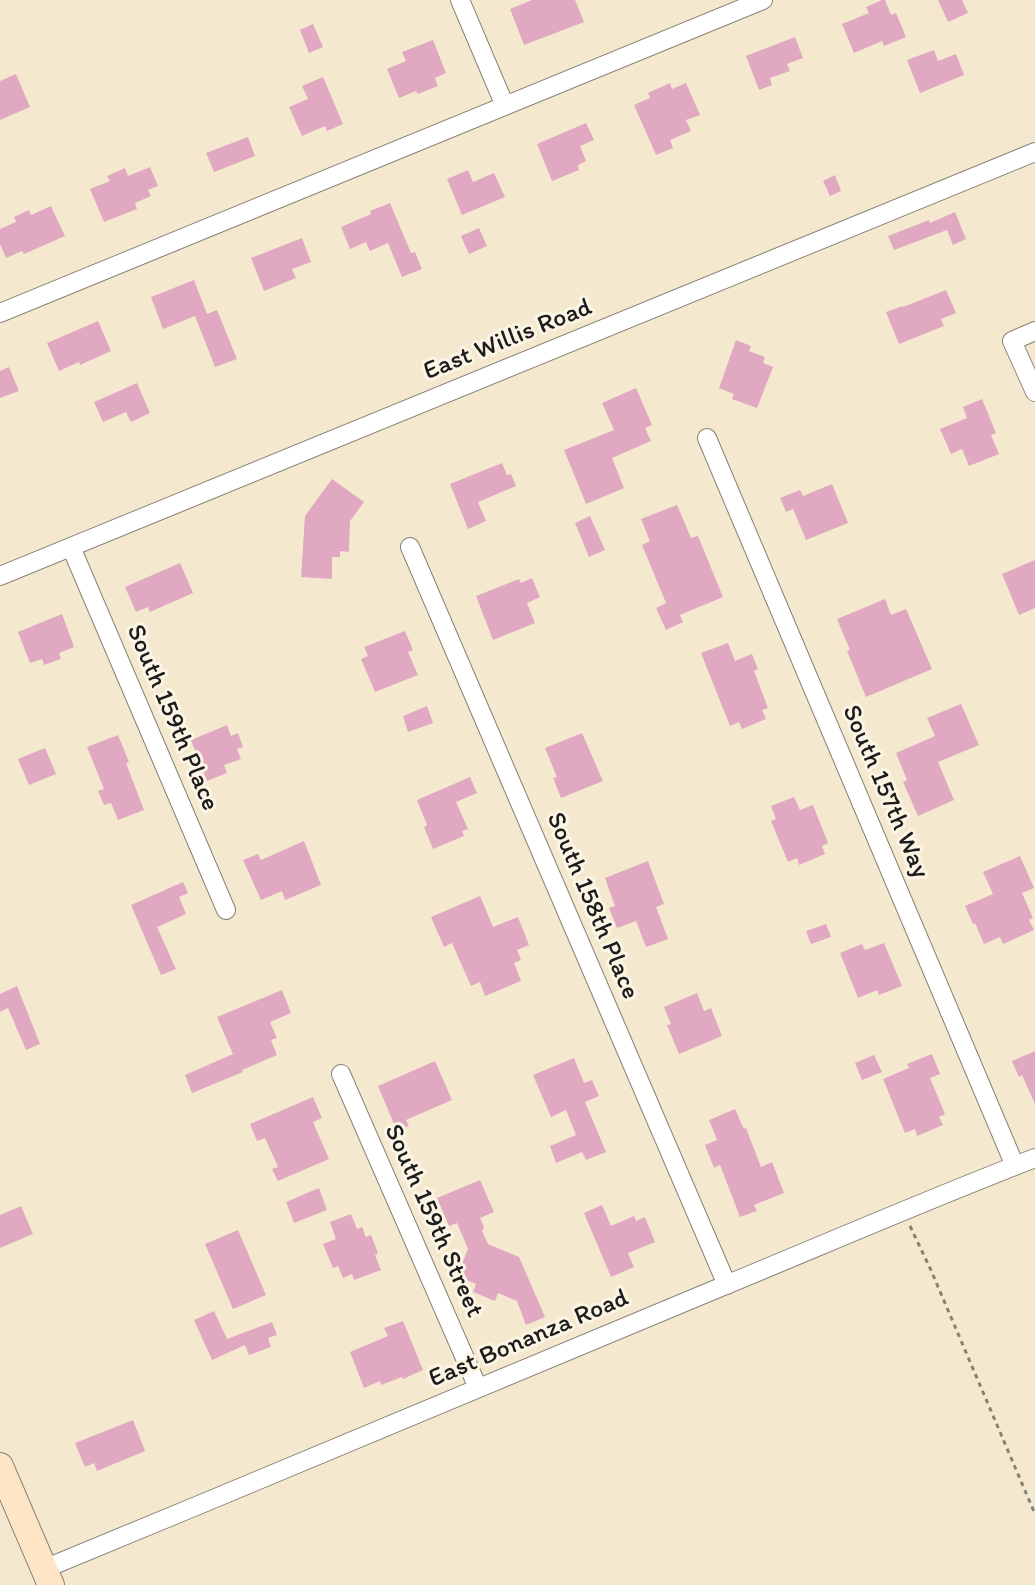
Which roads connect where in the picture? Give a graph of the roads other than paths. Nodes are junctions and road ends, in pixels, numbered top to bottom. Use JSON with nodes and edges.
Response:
{"nodes":[{"id":1,"x":460,"y":0,"type":"edge"},
{"id":2,"x":763,"y":0,"type":"edge"},
{"id":3,"x":505,"y":106,"type":"junction"},
{"id":4,"x":1035,"y":152,"type":"edge"},
{"id":5,"x":0,"y":313,"type":"edge"},
{"id":6,"x":1035,"y":331,"type":"edge"},
{"id":7,"x":1035,"y":392,"type":"edge"},
{"id":8,"x":707,"y":438,"type":"dead end"},
{"id":9,"x":71,"y":547,"type":"junction"},
{"id":10,"x":410,"y":547,"type":"dead end"},
{"id":11,"x":0,"y":576,"type":"edge"},
{"id":12,"x":226,"y":910,"type":"dead end"},
{"id":13,"x":341,"y":1074,"type":"dead end"},
{"id":14,"x":1035,"y":1158,"type":"edge"},
{"id":15,"x":1015,"y":1166,"type":"junction"},
{"id":16,"x":727,"y":1285,"type":"junction"},
{"id":17,"x":478,"y":1388,"type":"junction"},
{"id":18,"x":0,"y":1466,"type":"edge"},
{"id":19,"x":47,"y":1577,"type":"edge"}],
"edges":[{"from":1,"to":3,"type":"street"},
{"from":2,"to":3,"type":"street"},
{"from":3,"to":5,"type":"street"},
{"from":4,"to":9,"type":"street","name":"East Willis Road"},
{"from":6,"to":7,"type":"street"},
{"from":8,"to":15,"type":"street","name":"South 157th Way"},
{"from":9,"to":11,"type":"street","name":"East Willis Road"},
{"from":9,"to":12,"type":"street","name":"South 159th Place"},
{"from":10,"to":16,"type":"street","name":"South 158th Place"},
{"from":13,"to":17,"type":"street","name":"South 159th Street"},
{"from":14,"to":15,"type":"street","name":"East Bonanza Road"},
{"from":15,"to":16,"type":"street","name":"East Bonanza Road"},
{"from":16,"to":17,"type":"street","name":"East Bonanza Road"},
{"from":17,"to":19,"type":"street","name":"East Bonanza Road"},
{"from":18,"to":19,"type":"main road"}]}
